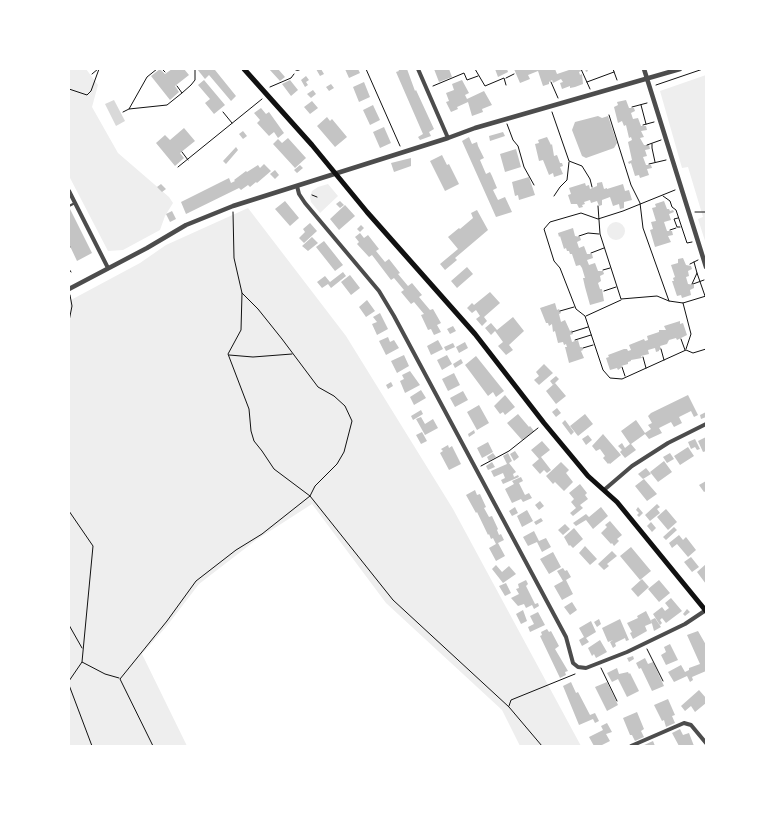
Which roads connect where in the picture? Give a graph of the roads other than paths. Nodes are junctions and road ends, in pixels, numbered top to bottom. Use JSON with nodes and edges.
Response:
{"nodes":[{"id":1,"x":244,"y":69,"type":"edge"},
{"id":2,"x":418,"y":69,"type":"edge"},
{"id":3,"x":644,"y":69,"type":"edge"},
{"id":4,"x":680,"y":69,"type":"edge"},
{"id":5,"x":648,"y":78,"type":"junction"},
{"id":6,"x":448,"y":138,"type":"junction"},
{"id":7,"x":335,"y":174,"type":"junction"},
{"id":8,"x":297,"y":186,"type":"junction"},
{"id":9,"x":69,"y":191,"type":"edge"},
{"id":10,"x":75,"y":202,"type":"junction"},
{"id":11,"x":69,"y":206,"type":"edge"},
{"id":12,"x":706,"y":267,"type":"edge"},
{"id":13,"x":108,"y":268,"type":"junction"},
{"id":14,"x":69,"y":291,"type":"edge"},
{"id":15,"x":706,"y":424,"type":"edge"},
{"id":16,"x":604,"y":490,"type":"junction"},
{"id":17,"x":706,"y":610,"type":"edge"},
{"id":18,"x":706,"y":744,"type":"edge"},
{"id":19,"x":631,"y":746,"type":"edge"}],
"edges":[{"from":1,"to":7,"type":"main road"},
{"from":2,"to":6,"type":"street"},
{"from":3,"to":5,"type":"street"},
{"from":4,"to":5,"type":"street"},
{"from":5,"to":6,"type":"street"},
{"from":5,"to":12,"type":"street"},
{"from":6,"to":7,"type":"street"},
{"from":7,"to":8,"type":"street"},
{"from":7,"to":16,"type":"main road"},
{"from":8,"to":13,"type":"street"},
{"from":8,"to":17,"type":"street"},
{"from":9,"to":10,"type":"street"},
{"from":10,"to":11,"type":"lane"},
{"from":10,"to":13,"type":"street"},
{"from":13,"to":14,"type":"street"},
{"from":15,"to":16,"type":"street"},
{"from":16,"to":17,"type":"main road"},
{"from":18,"to":19,"type":"street"}]}
